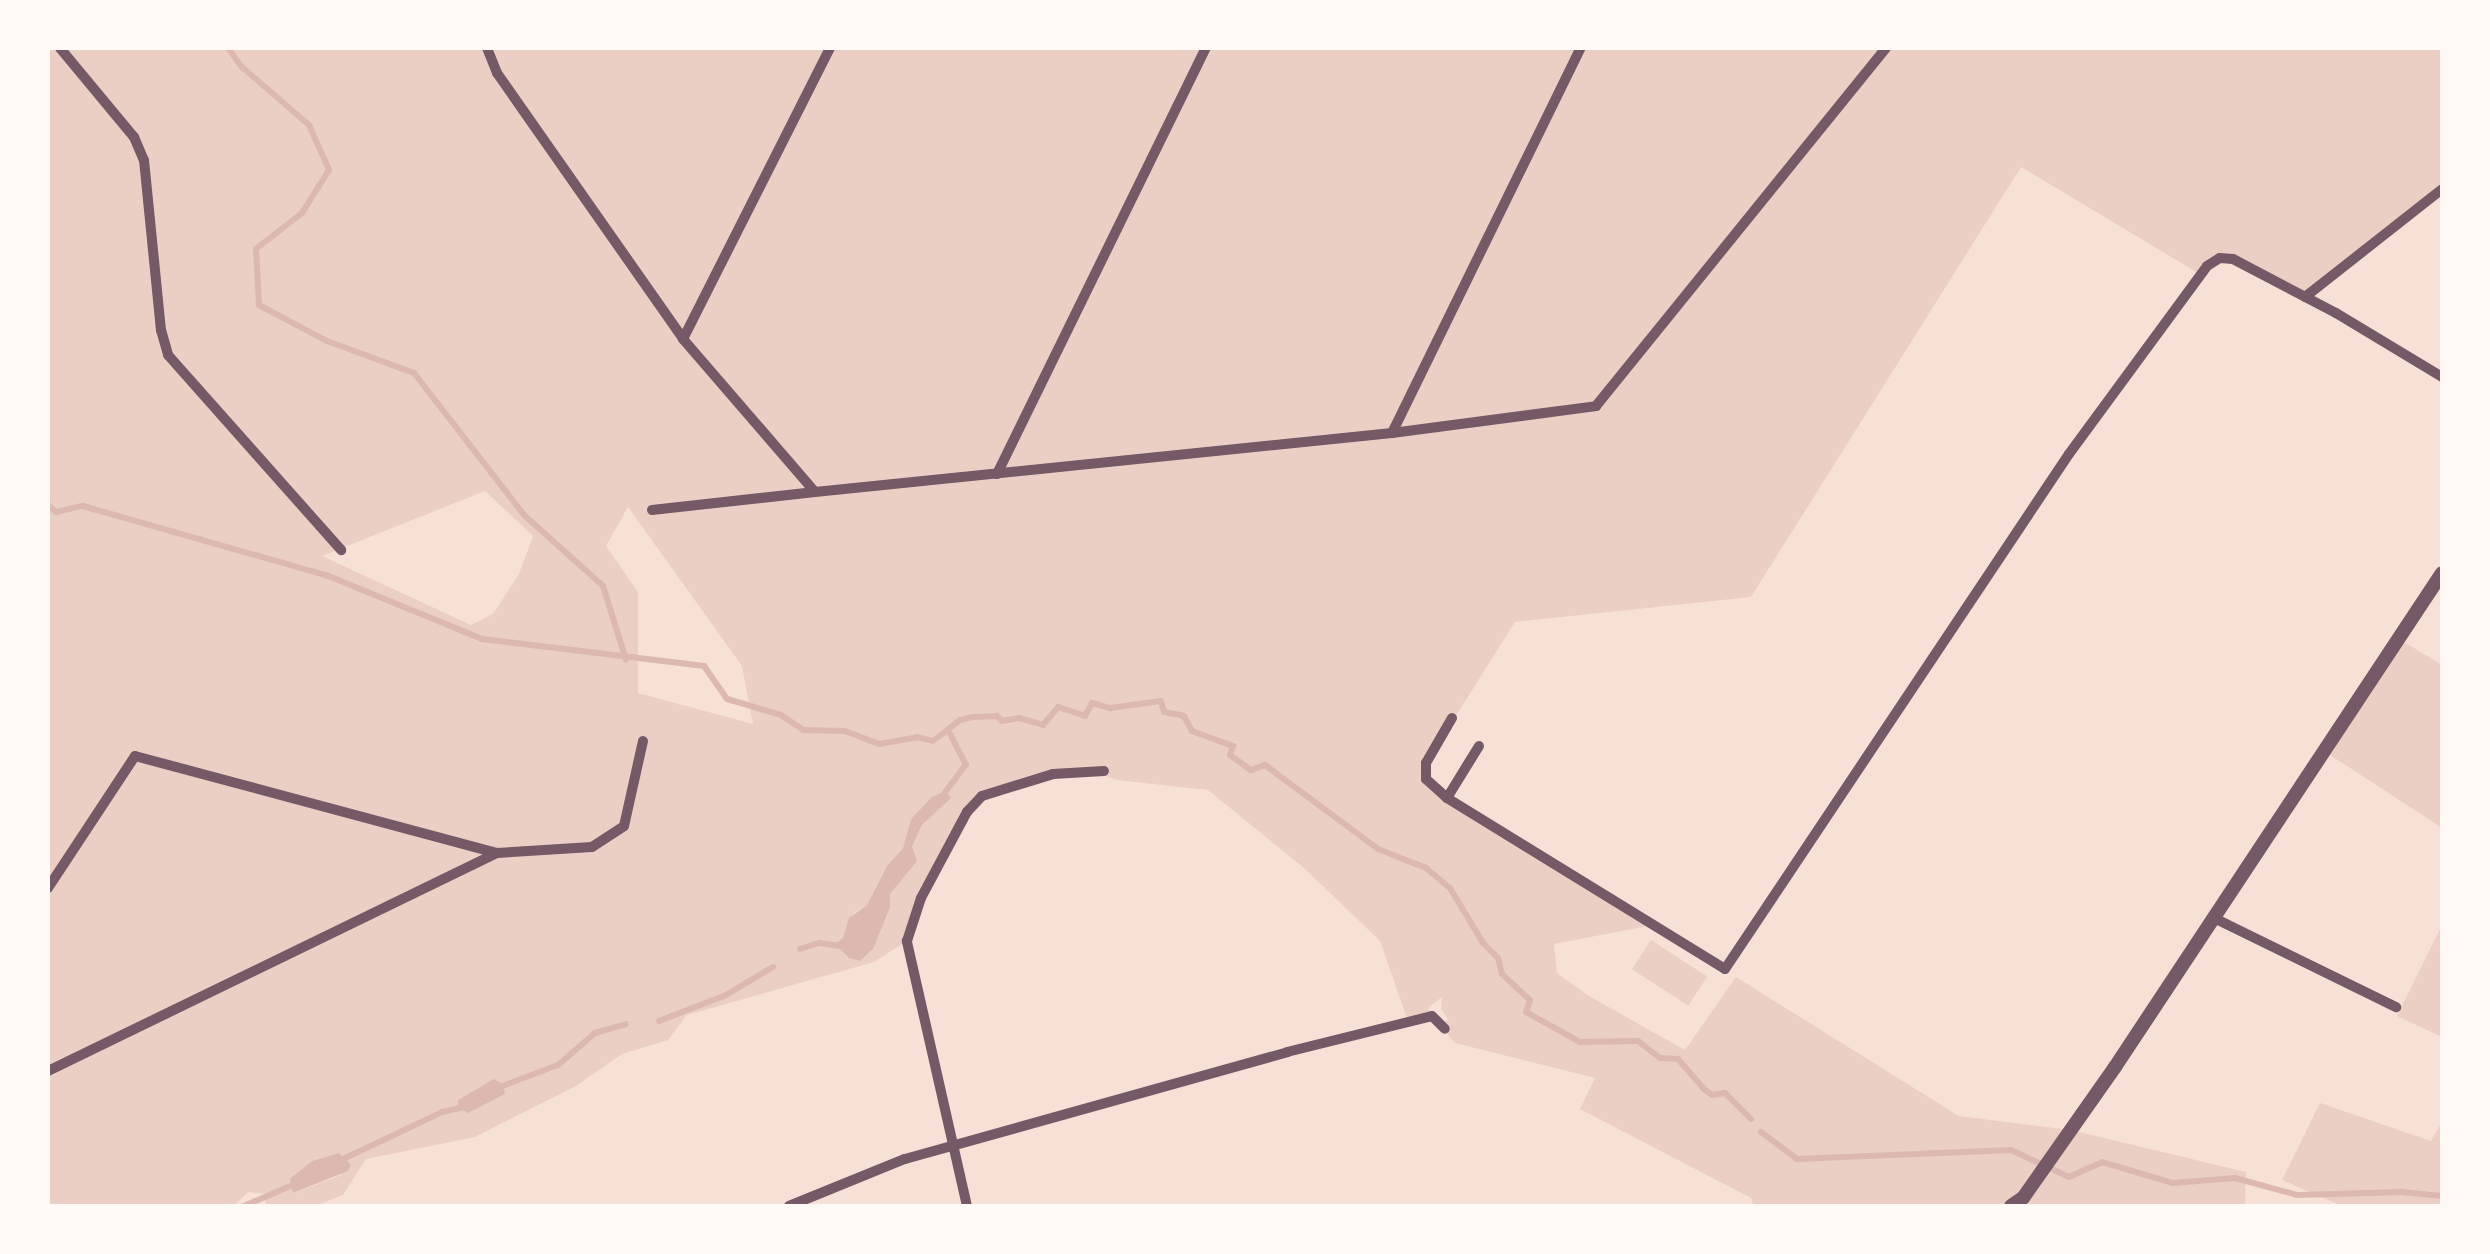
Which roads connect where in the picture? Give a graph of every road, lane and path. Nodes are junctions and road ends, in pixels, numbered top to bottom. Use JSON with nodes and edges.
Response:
{"nodes":[{"id":1,"x":60,"y":48,"type":"edge"},
{"id":2,"x":486,"y":48,"type":"edge"},
{"id":3,"x":830,"y":48,"type":"edge"},
{"id":4,"x":1206,"y":48,"type":"edge"},
{"id":5,"x":1581,"y":48,"type":"edge"},
{"id":6,"x":1886,"y":48,"type":"edge"},
{"id":7,"x":2442,"y":189,"type":"edge"},
{"id":8,"x":2305,"y":297,"type":"junction"},
{"id":9,"x":683,"y":339,"type":"junction"},
{"id":10,"x":2442,"y":378,"type":"edge"},
{"id":11,"x":1392,"y":432,"type":"junction"},
{"id":12,"x":997,"y":474,"type":"junction"},
{"id":13,"x":815,"y":492,"type":"junction"},
{"id":14,"x":652,"y":510,"type":"dead end"},
{"id":15,"x":341,"y":550,"type":"dead end"},
{"id":16,"x":2442,"y":573,"type":"edge"},
{"id":17,"x":1452,"y":718,"type":"dead end"},
{"id":18,"x":643,"y":741,"type":"dead end"},
{"id":19,"x":1479,"y":746,"type":"dead end"},
{"id":20,"x":1104,"y":772,"type":"dead end"},
{"id":21,"x":1448,"y":798,"type":"junction"},
{"id":22,"x":497,"y":853,"type":"junction"},
{"id":23,"x":48,"y":888,"type":"edge"},
{"id":24,"x":2214,"y":918,"type":"junction"},
{"id":25,"x":2396,"y":1007,"type":"dead end"},
{"id":26,"x":1445,"y":1029,"type":"dead end"},
{"id":27,"x":48,"y":1071,"type":"edge"},
{"id":28,"x":950,"y":1146,"type":"junction"},
{"id":29,"x":2016,"y":1205,"type":"edge"},
{"id":30,"x":789,"y":1206,"type":"edge"},
{"id":31,"x":967,"y":1206,"type":"edge"}],
"edges":[{"from":1,"to":15,"type":"street"},
{"from":2,"to":9,"type":"street"},
{"from":3,"to":9,"type":"street"},
{"from":4,"to":12,"type":"street"},
{"from":5,"to":11,"type":"street"},
{"from":6,"to":11,"type":"street"},
{"from":7,"to":8,"type":"street"},
{"from":8,"to":10,"type":"street"},
{"from":8,"to":21,"type":"street"},
{"from":9,"to":13,"type":"street"},
{"from":11,"to":12,"type":"street"},
{"from":12,"to":13,"type":"street"},
{"from":13,"to":14,"type":"street"},
{"from":16,"to":24,"type":"street"},
{"from":17,"to":21,"type":"street"},
{"from":18,"to":22,"type":"street"},
{"from":19,"to":21,"type":"street"},
{"from":20,"to":28,"type":"street"},
{"from":22,"to":23,"type":"street"},
{"from":22,"to":27,"type":"street"},
{"from":24,"to":25,"type":"street"},
{"from":24,"to":29,"type":"street"},
{"from":26,"to":28,"type":"street"},
{"from":28,"to":30,"type":"street"},
{"from":28,"to":31,"type":"street"}]}
